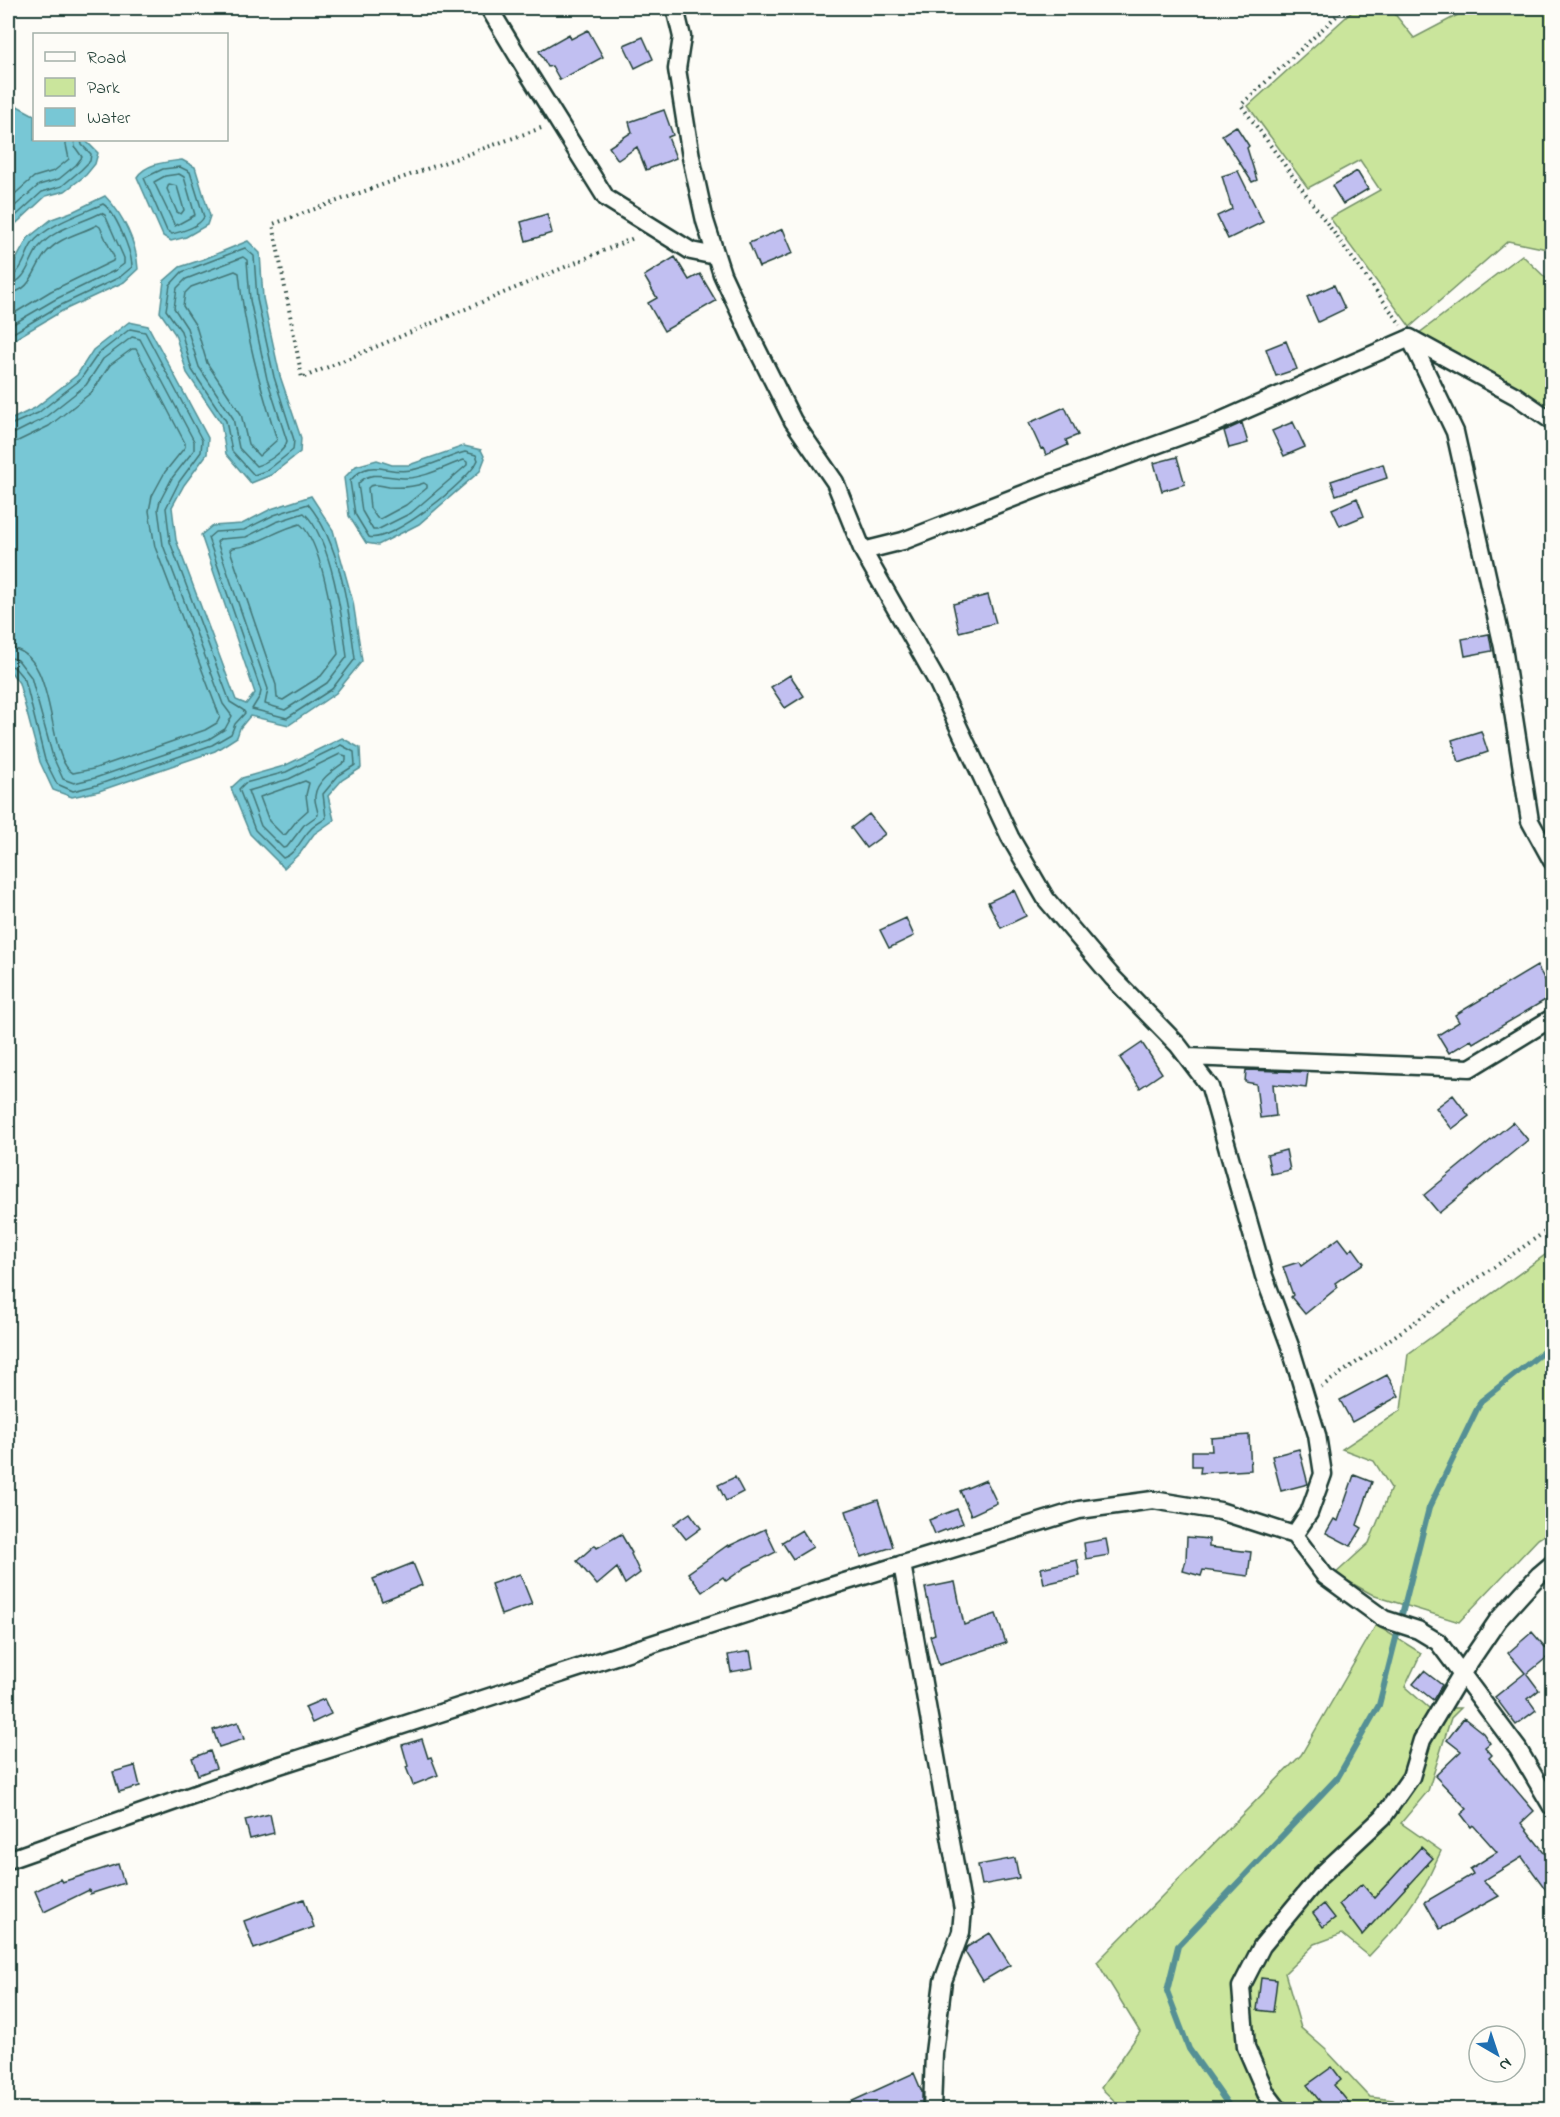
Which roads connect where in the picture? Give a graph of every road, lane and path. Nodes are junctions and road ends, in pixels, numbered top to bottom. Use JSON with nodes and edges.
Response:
{"nodes":[{"id":1,"x":489,"y":8,"type":"edge"},
{"id":2,"x":675,"y":8,"type":"edge"},
{"id":3,"x":1345,"y":8,"type":"edge"},
{"id":4,"x":558,"y":122,"type":"junction"},
{"id":5,"x":656,"y":229,"type":"junction"},
{"id":6,"x":716,"y":256,"type":"junction"},
{"id":7,"x":1410,"y":338,"type":"junction"},
{"id":8,"x":1552,"y":420,"type":"edge"},
{"id":9,"x":863,"y":551,"type":"junction"},
{"id":10,"x":1552,"y":861,"type":"edge"},
{"id":11,"x":1552,"y":1018,"type":"edge"},
{"id":12,"x":1188,"y":1057,"type":"junction"},
{"id":13,"x":1552,"y":1227,"type":"edge"},
{"id":14,"x":1306,"y":1398,"type":"junction"},
{"id":15,"x":1294,"y":1535,"type":"junction"},
{"id":16,"x":902,"y":1564,"type":"junction"},
{"id":17,"x":1552,"y":1564,"type":"edge"},
{"id":18,"x":1462,"y":1673,"type":"junction"},
{"id":19,"x":1552,"y":1807,"type":"edge"},
{"id":20,"x":8,"y":1860,"type":"edge"},
{"id":21,"x":932,"y":2109,"type":"edge"},
{"id":22,"x":1279,"y":2109,"type":"edge"}],
"edges":[{"from":1,"to":4,"type":"street"},
{"from":2,"to":6,"type":"street"},
{"from":3,"to":7,"type":"path"},
{"from":4,"to":5,"type":"street"},
{"from":4,"to":5,"type":"path"},
{"from":5,"to":6,"type":"street"},
{"from":6,"to":9,"type":"street"},
{"from":7,"to":8,"type":"street"},
{"from":7,"to":9,"type":"street"},
{"from":7,"to":10,"type":"street"},
{"from":9,"to":12,"type":"street"},
{"from":11,"to":12,"type":"street"},
{"from":12,"to":14,"type":"street"},
{"from":13,"to":14,"type":"path"},
{"from":14,"to":15,"type":"street"},
{"from":15,"to":16,"type":"street"},
{"from":15,"to":18,"type":"street"},
{"from":16,"to":20,"type":"street"},
{"from":16,"to":21,"type":"street"},
{"from":17,"to":18,"type":"street"},
{"from":18,"to":19,"type":"street"},
{"from":18,"to":22,"type":"street"}]}
